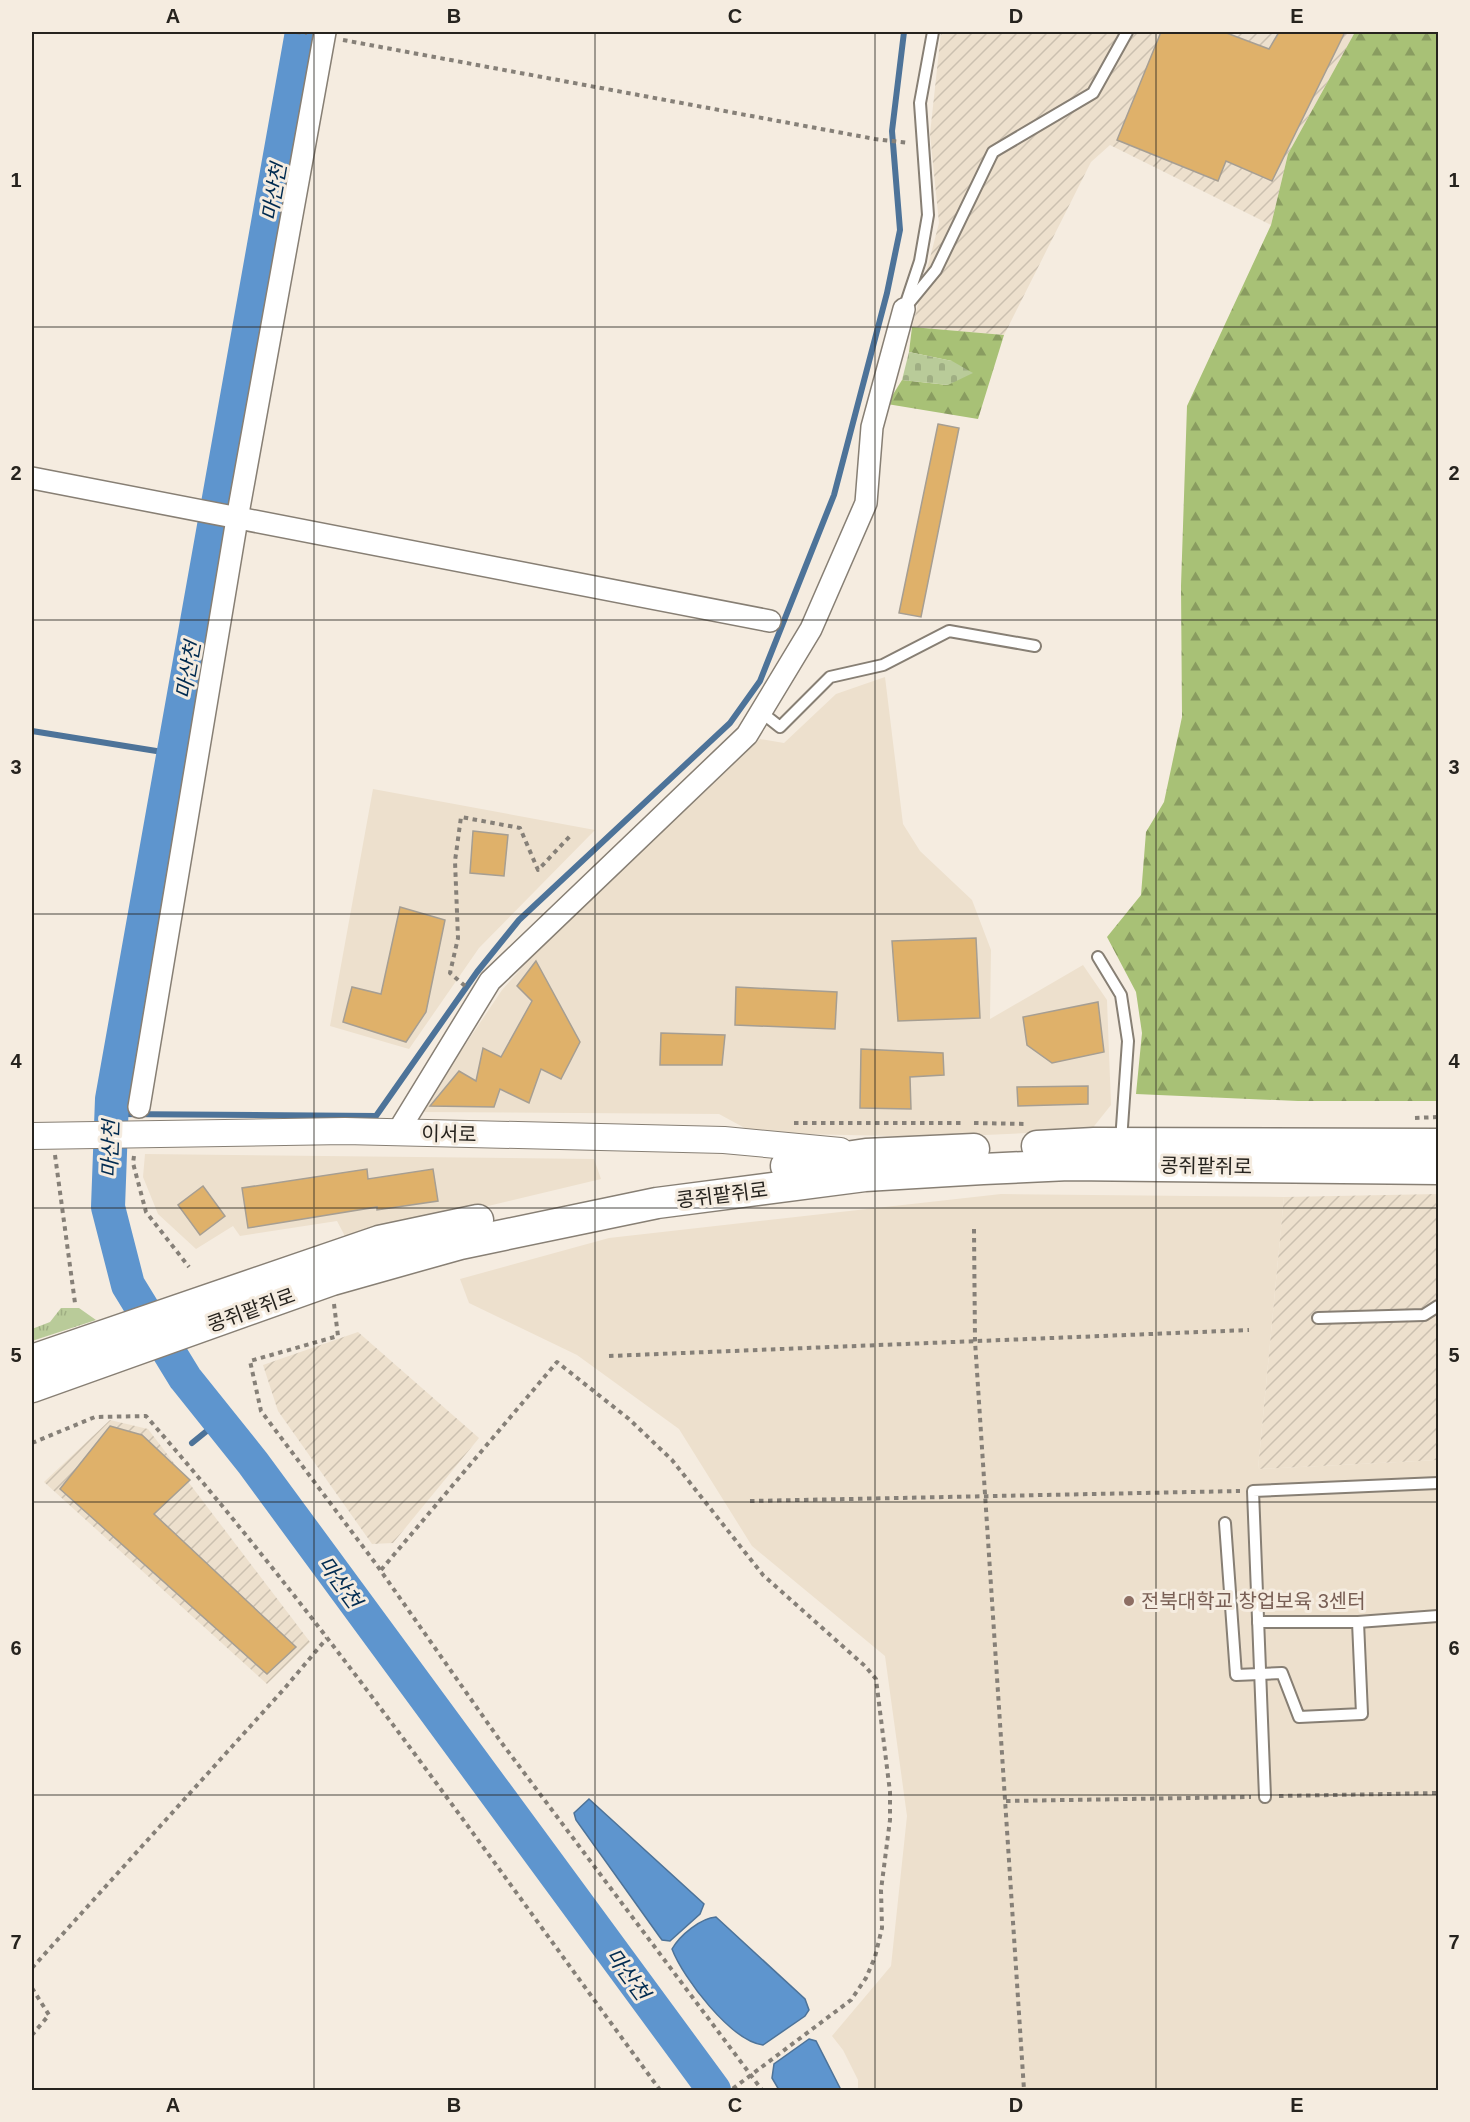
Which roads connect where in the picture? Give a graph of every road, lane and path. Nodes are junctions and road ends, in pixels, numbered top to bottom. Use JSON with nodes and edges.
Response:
{"nodes":[{"id":1,"x":933,"y":32,"type":"edge"},
{"id":2,"x":1127,"y":32,"type":"edge"},
{"id":3,"x":325,"y":34,"type":"edge"},
{"id":4,"x":906,"y":142,"type":"dead end"},
{"id":5,"x":904,"y":309,"type":"junction"},
{"id":6,"x":32,"y":478,"type":"edge"},
{"id":7,"x":231,"y":518,"type":"junction"},
{"id":8,"x":770,"y":621,"type":"dead end"},
{"id":9,"x":1035,"y":646,"type":"dead end"},
{"id":10,"x":761,"y":712,"type":"junction"},
{"id":11,"x":571,"y":835,"type":"dead end"},
{"id":12,"x":1098,"y":957,"type":"dead end"},
{"id":13,"x":457,"y":979,"type":"dead end"},
{"id":14,"x":139,"y":1107,"type":"dead end"},
{"id":15,"x":1438,"y":1117,"type":"edge"},
{"id":16,"x":1404,"y":1118,"type":"dead end"},
{"id":17,"x":789,"y":1123,"type":"dead end"},
{"id":18,"x":1033,"y":1124,"type":"dead end"},
{"id":19,"x":397,"y":1133,"type":"junction"},
{"id":20,"x":132,"y":1135,"type":"junction"},
{"id":21,"x":42,"y":1136,"type":"edge"},
{"id":22,"x":1121,"y":1143,"type":"junction"},
{"id":23,"x":1438,"y":1144,"type":"edge"},
{"id":24,"x":866,"y":1154,"type":"junction"},
{"id":25,"x":1438,"y":1169,"type":"edge"},
{"id":26,"x":974,"y":1228,"type":"dead end"},
{"id":27,"x":189,"y":1267,"type":"dead end"},
{"id":28,"x":332,"y":1280,"type":"junction"},
{"id":29,"x":75,"y":1303,"type":"dead end"},
{"id":30,"x":1438,"y":1306,"type":"edge"},
{"id":31,"x":198,"y":1316,"type":"junction"},
{"id":32,"x":1318,"y":1318,"type":"dead end"},
{"id":33,"x":1249,"y":1330,"type":"dead end"},
{"id":34,"x":975,"y":1341,"type":"junction"},
{"id":35,"x":112,"y":1345,"type":"junction"},
{"id":36,"x":609,"y":1356,"type":"dead end"},
{"id":37,"x":32,"y":1360,"type":"edge"},
{"id":38,"x":32,"y":1387,"type":"edge"},
{"id":39,"x":32,"y":1443,"type":"edge"},
{"id":40,"x":1438,"y":1483,"type":"edge"},
{"id":41,"x":1253,"y":1491,"type":"junction"},
{"id":42,"x":986,"y":1496,"type":"junction"},
{"id":43,"x":750,"y":1501,"type":"dead end"},
{"id":44,"x":1226,"y":1523,"type":"dead end"},
{"id":45,"x":381,"y":1570,"type":"junction"},
{"id":46,"x":1438,"y":1616,"type":"edge"},
{"id":47,"x":1258,"y":1622,"type":"junction"},
{"id":48,"x":1358,"y":1622,"type":"junction"},
{"id":49,"x":327,"y":1638,"type":"junction"},
{"id":50,"x":1260,"y":1673,"type":"junction"},
{"id":51,"x":1438,"y":1793,"type":"edge"},
{"id":52,"x":1265,"y":1797,"type":"junction"},
{"id":53,"x":1006,"y":1801,"type":"junction"},
{"id":54,"x":32,"y":1968,"type":"edge"},
{"id":55,"x":32,"y":1988,"type":"edge"},
{"id":56,"x":32,"y":2035,"type":"edge"},
{"id":57,"x":751,"y":2075,"type":"junction"},
{"id":58,"x":733,"y":2089,"type":"edge"},
{"id":59,"x":660,"y":2091,"type":"edge"},
{"id":60,"x":762,"y":2091,"type":"edge"},
{"id":61,"x":1024,"y":2091,"type":"edge"}],
"edges":[{"from":1,"to":5,"type":"lane"},
{"from":2,"to":5,"type":"lane"},
{"from":3,"to":4,"type":"path"},
{"from":3,"to":7,"type":"street"},
{"from":5,"to":10,"type":"street"},
{"from":6,"to":7,"type":"street"},
{"from":7,"to":8,"type":"street"},
{"from":7,"to":14,"type":"street"},
{"from":9,"to":10,"type":"lane"},
{"from":10,"to":19,"type":"street"},
{"from":11,"to":13,"type":"path"},
{"from":12,"to":22,"type":"lane"},
{"from":15,"to":16,"type":"path"},
{"from":17,"to":18,"type":"path"},
{"from":19,"to":20,"type":"street","name":"이서로"},
{"from":19,"to":24,"type":"street","name":"이서로"},
{"from":20,"to":21,"type":"street","name":"이서로"},
{"from":20,"to":27,"type":"path"},
{"from":21,"to":29,"type":"path"},
{"from":22,"to":23,"type":"main road","name":"콩쥐팥쥐로"},
{"from":22,"to":24,"type":"main road","name":"콩쥐팥쥐로"},
{"from":24,"to":31,"type":"main road","name":"콩쥐팥쥐로"},
{"from":25,"to":28,"type":"main road","name":"콩쥐팥쥐로"},
{"from":26,"to":34,"type":"path"},
{"from":28,"to":31,"type":"main road","name":"콩쥐팥쥐로"},
{"from":28,"to":45,"type":"path"},
{"from":30,"to":32,"type":"lane"},
{"from":31,"to":35,"type":"main road","name":"콩쥐팥쥐로"},
{"from":33,"to":34,"type":"path"},
{"from":34,"to":36,"type":"path"},
{"from":34,"to":42,"type":"path"},
{"from":35,"to":37,"type":"main road","name":"콩쥐팥쥐로"},
{"from":35,"to":38,"type":"main road","name":"콩쥐팥쥐로"},
{"from":39,"to":49,"type":"path"},
{"from":40,"to":41,"type":"lane"},
{"from":41,"to":42,"type":"path"},
{"from":41,"to":47,"type":"lane"},
{"from":42,"to":43,"type":"path"},
{"from":42,"to":53,"type":"path"},
{"from":44,"to":50,"type":"lane"},
{"from":45,"to":57,"type":"path"},
{"from":45,"to":57,"type":"path"},
{"from":46,"to":48,"type":"lane"},
{"from":47,"to":48,"type":"lane"},
{"from":47,"to":50,"type":"lane"},
{"from":48,"to":50,"type":"lane"},
{"from":49,"to":54,"type":"path"},
{"from":49,"to":59,"type":"path"},
{"from":50,"to":52,"type":"lane"},
{"from":51,"to":52,"type":"path"},
{"from":52,"to":53,"type":"path"},
{"from":53,"to":61,"type":"path"},
{"from":55,"to":56,"type":"path"},
{"from":57,"to":58,"type":"path"},
{"from":57,"to":60,"type":"path"}]}
